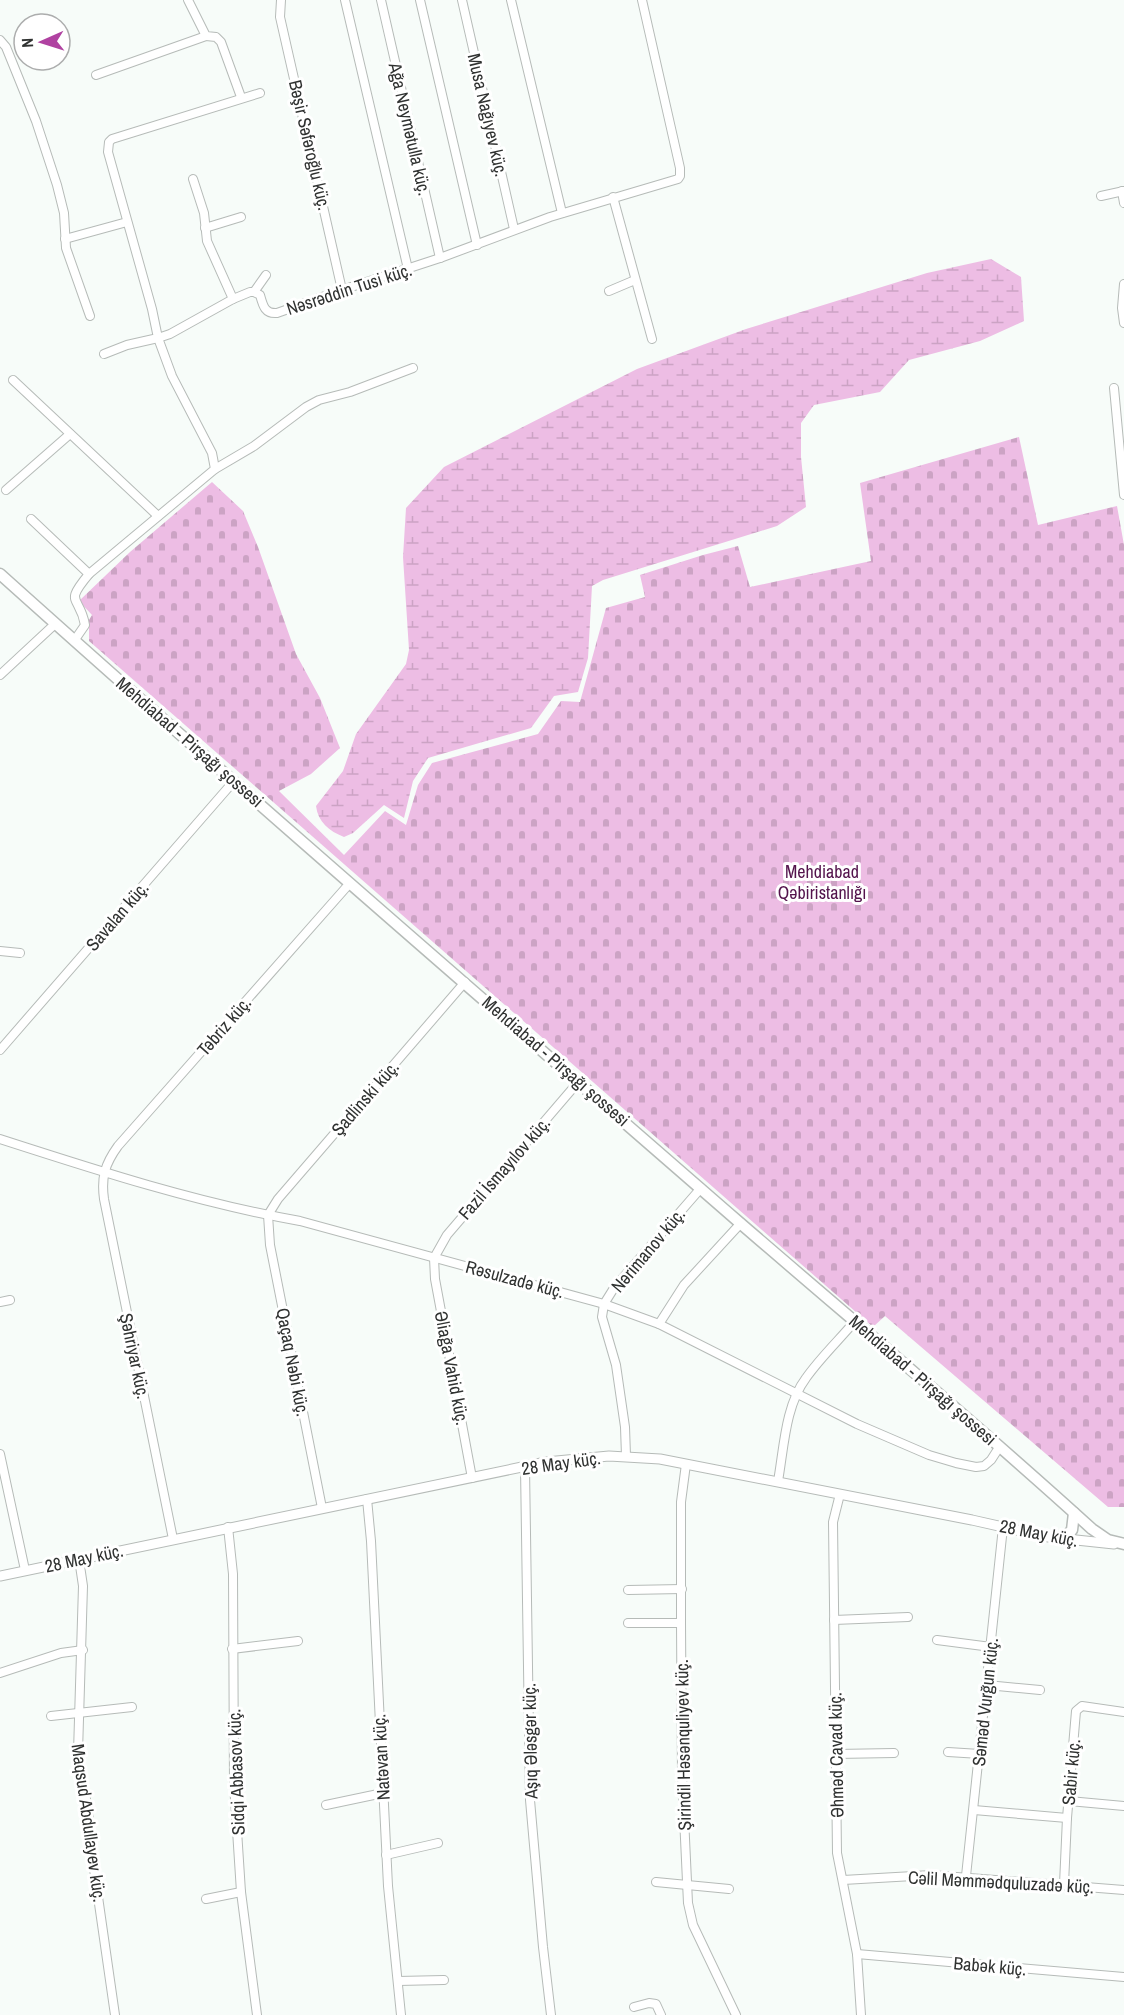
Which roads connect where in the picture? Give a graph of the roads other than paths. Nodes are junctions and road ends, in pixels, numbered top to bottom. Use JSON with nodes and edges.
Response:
{"nodes":[{"id":1,"x":188,"y":0,"type":"edge"},
{"id":2,"x":281,"y":0,"type":"edge"},
{"id":3,"x":345,"y":0,"type":"edge"},
{"id":4,"x":381,"y":0,"type":"edge"},
{"id":5,"x":420,"y":0,"type":"edge"},
{"id":6,"x":462,"y":0,"type":"edge"},
{"id":7,"x":511,"y":0,"type":"edge"},
{"id":8,"x":642,"y":0,"type":"edge"},
{"id":9,"x":206,"y":36,"type":"junction"},
{"id":10,"x":0,"y":40,"type":"edge"},
{"id":11,"x":96,"y":75,"type":"dead end"},
{"id":12,"x":260,"y":93,"type":"dead end"},
{"id":13,"x":241,"y":98,"type":"junction"},
{"id":14,"x":193,"y":178,"type":"dead end"},
{"id":15,"x":1123,"y":191,"type":"edge"},
{"id":16,"x":1101,"y":196,"type":"dead end"},
{"id":17,"x":613,"y":197,"type":"junction"},
{"id":18,"x":1124,"y":203,"type":"edge"},
{"id":19,"x":562,"y":213,"type":"junction"},
{"id":20,"x":241,"y":217,"type":"dead end"},
{"id":21,"x":127,"y":222,"type":"junction"},
{"id":22,"x":205,"y":228,"type":"junction"},
{"id":23,"x":514,"y":229,"type":"junction"},
{"id":24,"x":65,"y":239,"type":"junction"},
{"id":25,"x":477,"y":245,"type":"junction"},
{"id":26,"x":440,"y":258,"type":"junction"},
{"id":27,"x":408,"y":269,"type":"junction"},
{"id":28,"x":266,"y":275,"type":"dead end"},
{"id":29,"x":635,"y":280,"type":"junction"},
{"id":30,"x":1124,"y":284,"type":"edge"},
{"id":31,"x":342,"y":290,"type":"junction"},
{"id":32,"x":609,"y":291,"type":"dead end"},
{"id":33,"x":254,"y":292,"type":"junction"},
{"id":34,"x":233,"y":299,"type":"junction"},
{"id":35,"x":90,"y":316,"type":"dead end"},
{"id":36,"x":1124,"y":323,"type":"edge"},
{"id":37,"x":158,"y":338,"type":"junction"},
{"id":38,"x":652,"y":339,"type":"dead end"},
{"id":39,"x":104,"y":354,"type":"dead end"},
{"id":40,"x":412,"y":368,"type":"dead end"},
{"id":41,"x":13,"y":380,"type":"dead end"},
{"id":42,"x":1114,"y":388,"type":"dead end"},
{"id":43,"x":70,"y":434,"type":"junction"},
{"id":44,"x":215,"y":469,"type":"junction"},
{"id":45,"x":6,"y":490,"type":"dead end"},
{"id":46,"x":1124,"y":495,"type":"edge"},
{"id":47,"x":158,"y":516,"type":"junction"},
{"id":48,"x":31,"y":519,"type":"dead end"},
{"id":49,"x":0,"y":574,"type":"edge"},
{"id":50,"x":89,"y":574,"type":"junction"},
{"id":51,"x":55,"y":624,"type":"junction"},
{"id":52,"x":74,"y":641,"type":"junction"},
{"id":53,"x":0,"y":675,"type":"edge"},
{"id":54,"x":234,"y":781,"type":"junction"},
{"id":55,"x":350,"y":883,"type":"junction"},
{"id":56,"x":0,"y":951,"type":"edge"},
{"id":57,"x":20,"y":952,"type":"dead end"},
{"id":58,"x":465,"y":982,"type":"junction"},
{"id":59,"x":0,"y":1050,"type":"edge"},
{"id":60,"x":579,"y":1082,"type":"junction"},
{"id":61,"x":0,"y":1139,"type":"edge"},
{"id":62,"x":103,"y":1172,"type":"junction"},
{"id":63,"x":701,"y":1188,"type":"junction"},
{"id":64,"x":268,"y":1215,"type":"junction"},
{"id":65,"x":741,"y":1223,"type":"junction"},
{"id":66,"x":434,"y":1258,"type":"junction"},
{"id":67,"x":10,"y":1299,"type":"dead end"},
{"id":68,"x":0,"y":1302,"type":"edge"},
{"id":69,"x":604,"y":1304,"type":"junction"},
{"id":70,"x":855,"y":1321,"type":"junction"},
{"id":71,"x":659,"y":1324,"type":"junction"},
{"id":72,"x":797,"y":1393,"type":"junction"},
{"id":73,"x":1000,"y":1446,"type":"junction"},
{"id":74,"x":0,"y":1454,"type":"edge"},
{"id":75,"x":626,"y":1456,"type":"junction"},
{"id":76,"x":686,"y":1464,"type":"junction"},
{"id":77,"x":525,"y":1467,"type":"junction"},
{"id":78,"x":472,"y":1478,"type":"junction"},
{"id":79,"x":778,"y":1481,"type":"junction"},
{"id":80,"x":840,"y":1494,"type":"junction"},
{"id":81,"x":367,"y":1499,"type":"junction"},
{"id":82,"x":322,"y":1508,"type":"junction"},
{"id":83,"x":1074,"y":1513,"type":"junction"},
{"id":84,"x":228,"y":1527,"type":"junction"},
{"id":85,"x":1003,"y":1527,"type":"junction"},
{"id":86,"x":1092,"y":1529,"type":"junction"},
{"id":87,"x":173,"y":1539,"type":"junction"},
{"id":88,"x":1062,"y":1540,"type":"junction"},
{"id":89,"x":1089,"y":1543,"type":"junction"},
{"id":90,"x":1121,"y":1544,"type":"edge"},
{"id":91,"x":79,"y":1559,"type":"junction"},
{"id":92,"x":25,"y":1570,"type":"junction"},
{"id":93,"x":0,"y":1576,"type":"edge"},
{"id":94,"x":682,"y":1589,"type":"junction"},
{"id":95,"x":628,"y":1590,"type":"dead end"},
{"id":96,"x":908,"y":1617,"type":"dead end"},
{"id":97,"x":834,"y":1620,"type":"junction"},
{"id":98,"x":628,"y":1623,"type":"dead end"},
{"id":99,"x":681,"y":1623,"type":"junction"},
{"id":100,"x":937,"y":1640,"type":"dead end"},
{"id":101,"x":298,"y":1641,"type":"dead end"},
{"id":102,"x":991,"y":1647,"type":"junction"},
{"id":103,"x":232,"y":1649,"type":"junction"},
{"id":104,"x":82,"y":1650,"type":"junction"},
{"id":105,"x":0,"y":1673,"type":"edge"},
{"id":106,"x":987,"y":1685,"type":"junction"},
{"id":107,"x":1040,"y":1690,"type":"dead end"},
{"id":108,"x":132,"y":1707,"type":"dead end"},
{"id":109,"x":79,"y":1712,"type":"junction"},
{"id":110,"x":1124,"y":1712,"type":"edge"},
{"id":111,"x":51,"y":1716,"type":"dead end"},
{"id":112,"x":948,"y":1752,"type":"dead end"},
{"id":113,"x":836,"y":1754,"type":"junction"},
{"id":114,"x":894,"y":1754,"type":"dead end"},
{"id":115,"x":980,"y":1754,"type":"junction"},
{"id":116,"x":382,"y":1793,"type":"junction"},
{"id":117,"x":1069,"y":1801,"type":"junction"},
{"id":118,"x":326,"y":1805,"type":"dead end"},
{"id":119,"x":1124,"y":1806,"type":"edge"},
{"id":120,"x":974,"y":1810,"type":"junction"},
{"id":121,"x":1067,"y":1818,"type":"junction"},
{"id":122,"x":438,"y":1843,"type":"dead end"},
{"id":123,"x":386,"y":1855,"type":"junction"},
{"id":124,"x":966,"y":1876,"type":"junction"},
{"id":125,"x":843,"y":1880,"type":"junction"},
{"id":126,"x":656,"y":1882,"type":"dead end"},
{"id":127,"x":1064,"y":1884,"type":"junction"},
{"id":128,"x":688,"y":1886,"type":"junction"},
{"id":129,"x":729,"y":1889,"type":"dead end"},
{"id":130,"x":1124,"y":1890,"type":"edge"},
{"id":131,"x":242,"y":1892,"type":"junction"},
{"id":132,"x":206,"y":1899,"type":"dead end"},
{"id":133,"x":857,"y":1954,"type":"junction"},
{"id":134,"x":1124,"y":1977,"type":"edge"},
{"id":135,"x":444,"y":1980,"type":"dead end"},
{"id":136,"x":398,"y":1982,"type":"junction"},
{"id":137,"x":634,"y":2007,"type":"dead end"},
{"id":138,"x":115,"y":2015,"type":"edge"},
{"id":139,"x":256,"y":2015,"type":"edge"},
{"id":140,"x":401,"y":2015,"type":"edge"},
{"id":141,"x":551,"y":2015,"type":"edge"},
{"id":142,"x":661,"y":2015,"type":"edge"},
{"id":143,"x":736,"y":2015,"type":"edge"},
{"id":144,"x":861,"y":2015,"type":"edge"}],
"edges":[{"from":1,"to":9,"type":"street"},
{"from":2,"to":31,"type":"street","name":"Bəşir Səfəroğlu küç."},
{"from":3,"to":27,"type":"street"},
{"from":4,"to":26,"type":"street","name":"Ağa Neymətulla küç."},
{"from":5,"to":25,"type":"street"},
{"from":6,"to":23,"type":"street","name":"Musa Nağıyev küç."},
{"from":7,"to":19,"type":"street"},
{"from":8,"to":17,"type":"street","name":"Nəsrəddin Tusi küç."},
{"from":9,"to":11,"type":"street"},
{"from":9,"to":13,"type":"street"},
{"from":10,"to":24,"type":"street"},
{"from":12,"to":13,"type":"street"},
{"from":13,"to":21,"type":"street"},
{"from":14,"to":22,"type":"street"},
{"from":15,"to":16,"type":"street"},
{"from":15,"to":18,"type":"street"},
{"from":17,"to":19,"type":"street","name":"Nəsrəddin Tusi küç."},
{"from":17,"to":29,"type":"street"},
{"from":19,"to":23,"type":"street","name":"Nəsrəddin Tusi küç."},
{"from":20,"to":22,"type":"street"},
{"from":21,"to":24,"type":"street"},
{"from":21,"to":37,"type":"street"},
{"from":22,"to":34,"type":"street"},
{"from":23,"to":25,"type":"street","name":"Nəsrəddin Tusi küç."},
{"from":24,"to":35,"type":"street"},
{"from":25,"to":26,"type":"street","name":"Nəsrəddin Tusi küç."},
{"from":26,"to":27,"type":"street","name":"Nəsrəddin Tusi küç."},
{"from":27,"to":31,"type":"street","name":"Nəsrəddin Tusi küç."},
{"from":28,"to":33,"type":"street"},
{"from":29,"to":32,"type":"street"},
{"from":29,"to":38,"type":"street"},
{"from":30,"to":36,"type":"street"},
{"from":31,"to":33,"type":"street","name":"Nəsrəddin Tusi küç."},
{"from":33,"to":34,"type":"street"},
{"from":34,"to":37,"type":"street"},
{"from":37,"to":39,"type":"street"},
{"from":37,"to":44,"type":"street"},
{"from":40,"to":44,"type":"street"},
{"from":41,"to":43,"type":"street"},
{"from":42,"to":46,"type":"street"},
{"from":43,"to":45,"type":"street"},
{"from":43,"to":47,"type":"street"},
{"from":44,"to":47,"type":"street"},
{"from":47,"to":50,"type":"street"},
{"from":48,"to":50,"type":"street"},
{"from":49,"to":51,"type":"main road","name":"Mehdiabad - Pirşağı şossesi"},
{"from":50,"to":52,"type":"street"},
{"from":51,"to":52,"type":"main road","name":"Mehdiabad - Pirşağı şossesi"},
{"from":51,"to":53,"type":"street"},
{"from":52,"to":54,"type":"main road","name":"Mehdiabad - Pirşağı şossesi"},
{"from":54,"to":55,"type":"main road","name":"Mehdiabad - Pirşağı şossesi"},
{"from":54,"to":59,"type":"street","name":"Savalan küç."},
{"from":55,"to":58,"type":"main road","name":"Mehdiabad - Pirşağı şossesi"},
{"from":55,"to":62,"type":"street","name":"Təbriz küç."},
{"from":56,"to":57,"type":"street"},
{"from":58,"to":60,"type":"main road","name":"Mehdiabad - Pirşağı şossesi"},
{"from":58,"to":64,"type":"street","name":"Şadlinski küç."},
{"from":60,"to":63,"type":"main road","name":"Mehdiabad - Pirşağı şossesi"},
{"from":60,"to":66,"type":"street","name":"Fazil İsmayılov küç."},
{"from":61,"to":62,"type":"street","name":"Rəsulzadə küç."},
{"from":62,"to":64,"type":"street","name":"Rəsulzadə küç."},
{"from":62,"to":87,"type":"street","name":"Şəhriyar küç."},
{"from":63,"to":65,"type":"main road","name":"Mehdiabad - Pirşağı şossesi"},
{"from":63,"to":69,"type":"street","name":"Nərimanov küç."},
{"from":64,"to":66,"type":"street","name":"Rəsulzadə küç."},
{"from":64,"to":82,"type":"street","name":"Qaçaq Nəbi küç."},
{"from":65,"to":70,"type":"main road","name":"Mehdiabad - Pirşağı şossesi"},
{"from":65,"to":71,"type":"street"},
{"from":66,"to":69,"type":"street","name":"Rəsulzadə küç."},
{"from":66,"to":78,"type":"street","name":"Əliağa Vahid küç."},
{"from":67,"to":68,"type":"street"},
{"from":69,"to":71,"type":"street","name":"Rəsulzadə küç."},
{"from":69,"to":75,"type":"street","name":"Nərimanov küç."},
{"from":70,"to":72,"type":"street"},
{"from":70,"to":73,"type":"main road","name":"Mehdiabad - Pirşağı şossesi"},
{"from":71,"to":72,"type":"street","name":"Rəsulzadə küç."},
{"from":72,"to":73,"type":"street","name":"Rəsulzadə küç."},
{"from":72,"to":79,"type":"street"},
{"from":73,"to":83,"type":"main road","name":"Mehdiabad - Pirşağı şossesi"},
{"from":74,"to":92,"type":"street"},
{"from":75,"to":76,"type":"street","name":"28 May küç."},
{"from":75,"to":77,"type":"street","name":"28 May küç."},
{"from":76,"to":79,"type":"street","name":"28 May küç."},
{"from":76,"to":94,"type":"street","name":"Şirindil Həsənquliyev küç."},
{"from":77,"to":78,"type":"street","name":"28 May küç."},
{"from":77,"to":141,"type":"street","name":"Aşıq Ələsgər küç."},
{"from":78,"to":81,"type":"street","name":"28 May küç."},
{"from":79,"to":80,"type":"street","name":"28 May küç."},
{"from":80,"to":85,"type":"street","name":"28 May küç."},
{"from":80,"to":97,"type":"street","name":"Əhməd Cavad küç."},
{"from":81,"to":82,"type":"street","name":"28 May küç."},
{"from":81,"to":116,"type":"street","name":"Natəvan küç."},
{"from":82,"to":84,"type":"street","name":"28 May küç."},
{"from":83,"to":86,"type":"main road","name":"Mehdiabad - Pirşağı şossesi"},
{"from":83,"to":88,"type":"main road"},
{"from":84,"to":87,"type":"street","name":"28 May küç."},
{"from":84,"to":103,"type":"street","name":"Sidqi Abbasov küç."},
{"from":85,"to":88,"type":"street","name":"28 May küç."},
{"from":85,"to":102,"type":"street","name":"Səməd Vurğun küç."},
{"from":86,"to":89,"type":"street"},
{"from":86,"to":90,"type":"main road","name":"Mehdiabad - Pirşağı şossesi"},
{"from":87,"to":91,"type":"street","name":"28 May küç."},
{"from":88,"to":89,"type":"street","name":"28 May küç."},
{"from":89,"to":90,"type":"street","name":"28 May küç."},
{"from":91,"to":92,"type":"street","name":"28 May küç."},
{"from":91,"to":104,"type":"street","name":"Maqsud Abdullayev küç."},
{"from":92,"to":93,"type":"street","name":"28 May küç."},
{"from":94,"to":95,"type":"street"},
{"from":94,"to":99,"type":"street","name":"Şirindil Həsənquliyev küç."},
{"from":96,"to":97,"type":"street"},
{"from":97,"to":113,"type":"street","name":"Əhməd Cavad küç."},
{"from":98,"to":99,"type":"street"},
{"from":99,"to":128,"type":"street","name":"Şirindil Həsənquliyev küç."},
{"from":100,"to":102,"type":"street"},
{"from":101,"to":103,"type":"street"},
{"from":102,"to":106,"type":"street","name":"Səməd Vurğun küç."},
{"from":103,"to":131,"type":"street","name":"Sidqi Abbasov küç."},
{"from":104,"to":105,"type":"street"},
{"from":104,"to":109,"type":"street","name":"Maqsud Abdullayev küç."},
{"from":106,"to":107,"type":"street"},
{"from":106,"to":115,"type":"street","name":"Səməd Vurğun küç."},
{"from":108,"to":109,"type":"street"},
{"from":109,"to":111,"type":"street"},
{"from":109,"to":138,"type":"street","name":"Maqsud Abdullayev küç."},
{"from":110,"to":117,"type":"street","name":"Sabir küç."},
{"from":112,"to":115,"type":"street"},
{"from":113,"to":114,"type":"street"},
{"from":113,"to":125,"type":"street","name":"Əhməd Cavad küç."},
{"from":115,"to":120,"type":"street","name":"Səməd Vurğun küç."},
{"from":116,"to":118,"type":"street"},
{"from":116,"to":123,"type":"street","name":"Natəvan küç."},
{"from":117,"to":119,"type":"street"},
{"from":117,"to":121,"type":"street","name":"Sabir küç."},
{"from":120,"to":121,"type":"street"},
{"from":120,"to":124,"type":"street","name":"Səməd Vurğun küç."},
{"from":121,"to":127,"type":"street","name":"Sabir küç."},
{"from":122,"to":123,"type":"street"},
{"from":123,"to":136,"type":"street","name":"Natəvan küç."},
{"from":124,"to":125,"type":"street","name":"Cəlil Məmmədquluzadə küç."},
{"from":124,"to":127,"type":"street","name":"Cəlil Məmmədquluzadə küç."},
{"from":125,"to":133,"type":"street","name":"Əhməd Cavad küç."},
{"from":126,"to":128,"type":"street"},
{"from":127,"to":130,"type":"street","name":"Cəlil Məmmədquluzadə küç."},
{"from":128,"to":129,"type":"street"},
{"from":128,"to":143,"type":"street","name":"Şirindil Həsənquliyev küç."},
{"from":131,"to":132,"type":"street"},
{"from":131,"to":139,"type":"street","name":"Sidqi Abbasov küç."},
{"from":133,"to":134,"type":"street","name":"Babək küç."},
{"from":133,"to":144,"type":"street","name":"Əhməd Cavad küç."},
{"from":135,"to":136,"type":"street"},
{"from":136,"to":140,"type":"street","name":"Natəvan küç."},
{"from":137,"to":142,"type":"street"}]}
